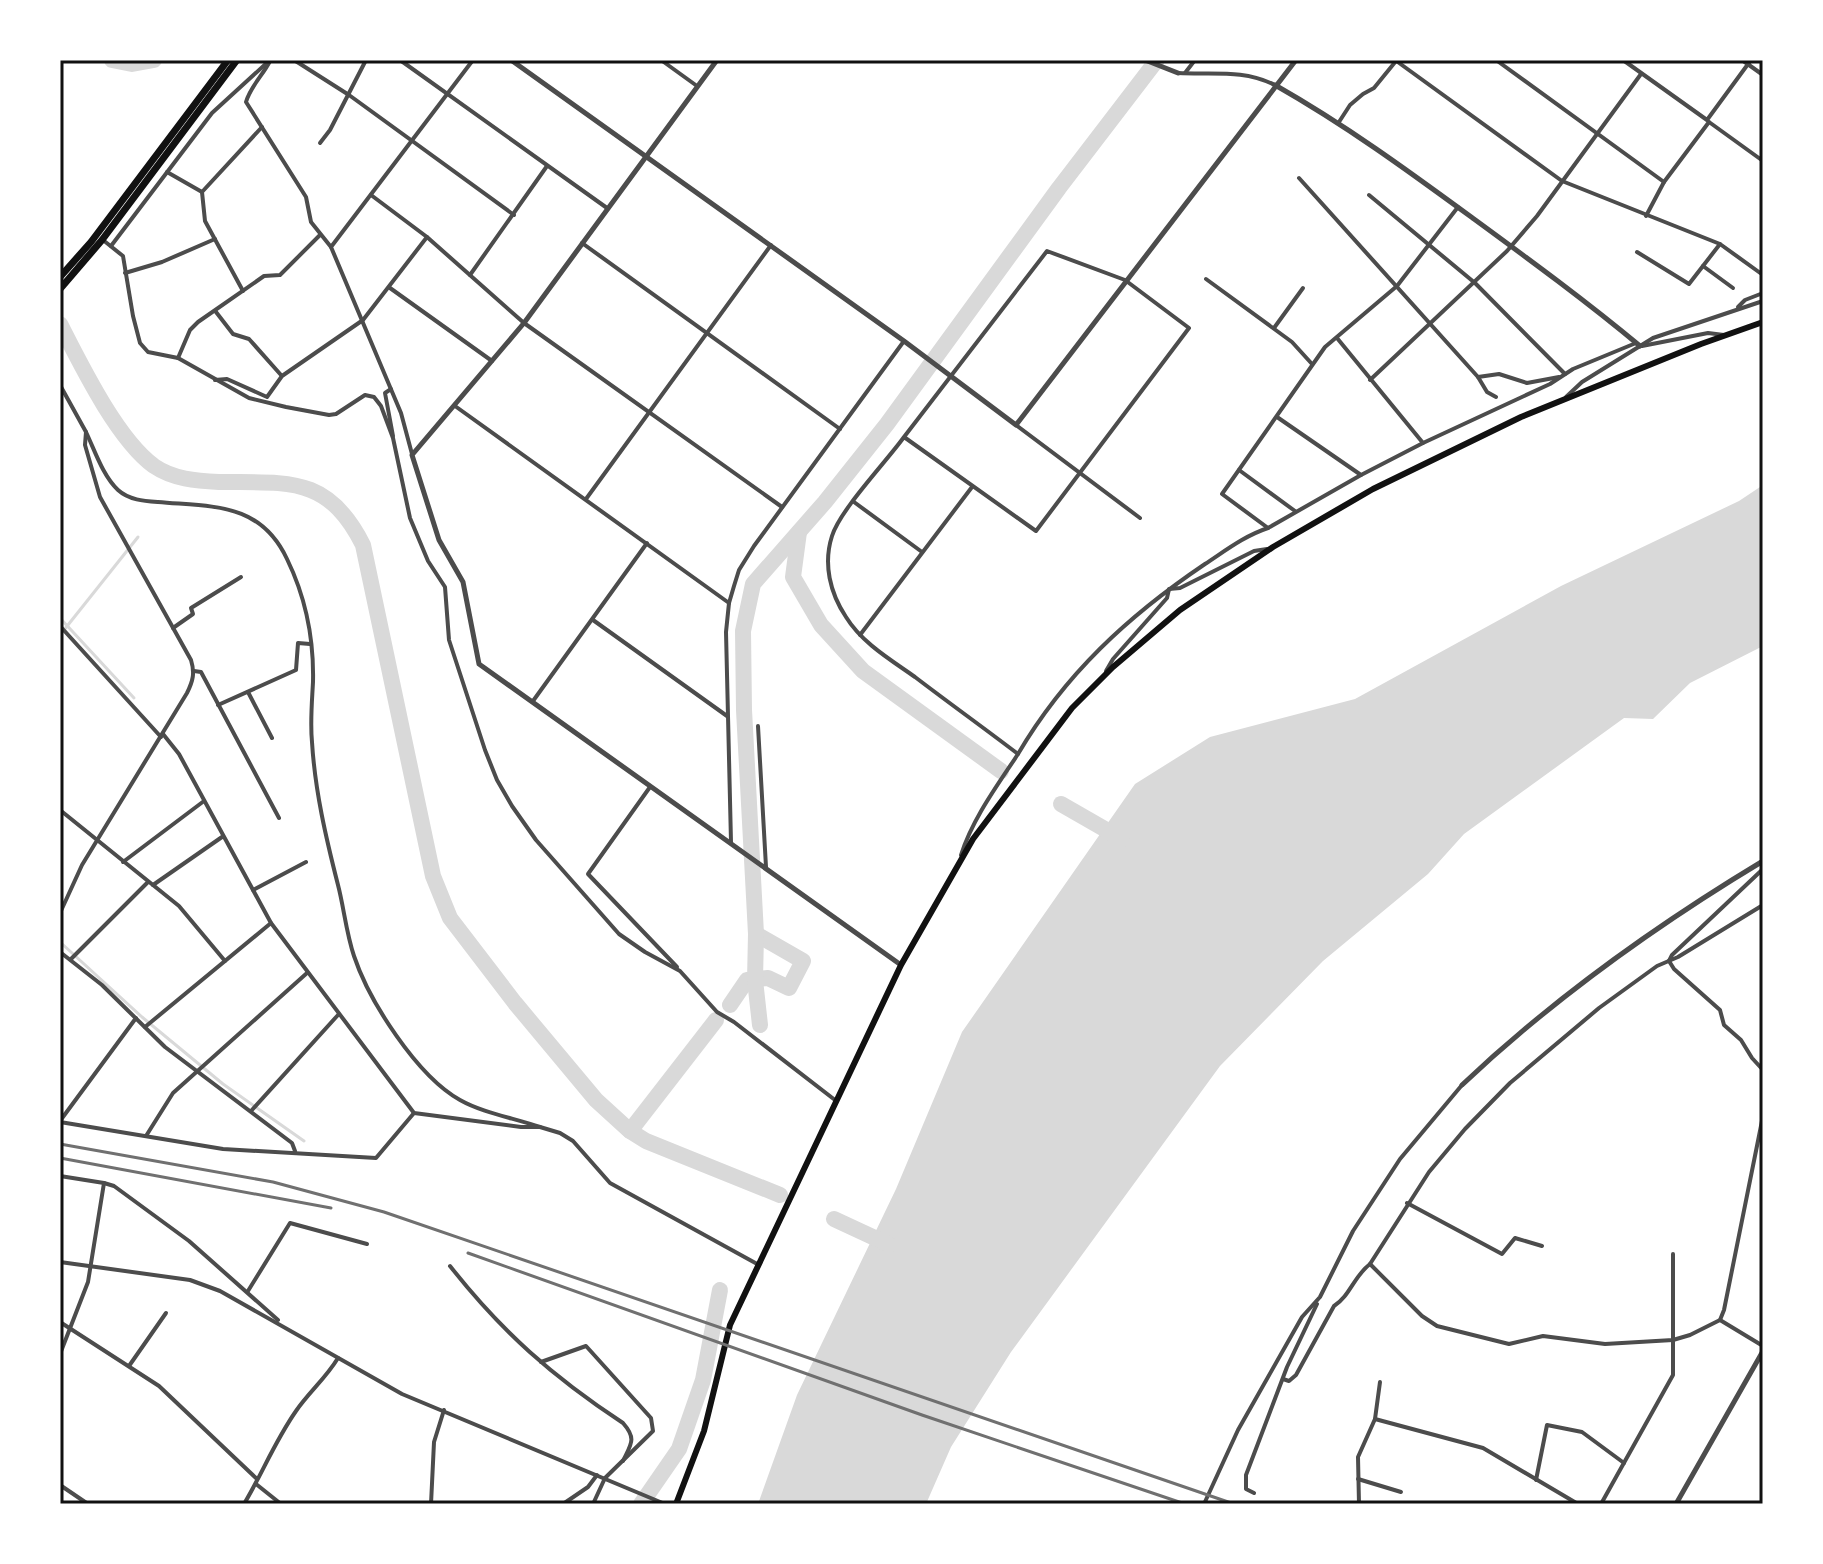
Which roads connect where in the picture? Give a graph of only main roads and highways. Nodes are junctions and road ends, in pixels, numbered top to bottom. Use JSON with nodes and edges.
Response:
{"nodes":[{"id":1,"x":228,"y":60,"type":"edge"},
{"id":2,"x":237,"y":60,"type":"edge"},
{"id":3,"x":83,"y":258,"type":"junction"},
{"id":4,"x":60,"y":277,"type":"edge"},
{"id":5,"x":60,"y":289,"type":"edge"},
{"id":6,"x":1763,"y":322,"type":"edge"},
{"id":7,"x":676,"y":1504,"type":"edge"}],
"edges":[{"from":1,"to":3,"type":"main road"},
{"from":2,"to":3,"type":"main road"},
{"from":3,"to":4,"type":"main road"},
{"from":3,"to":5,"type":"main road"},
{"from":6,"to":7,"type":"main road"}]}
